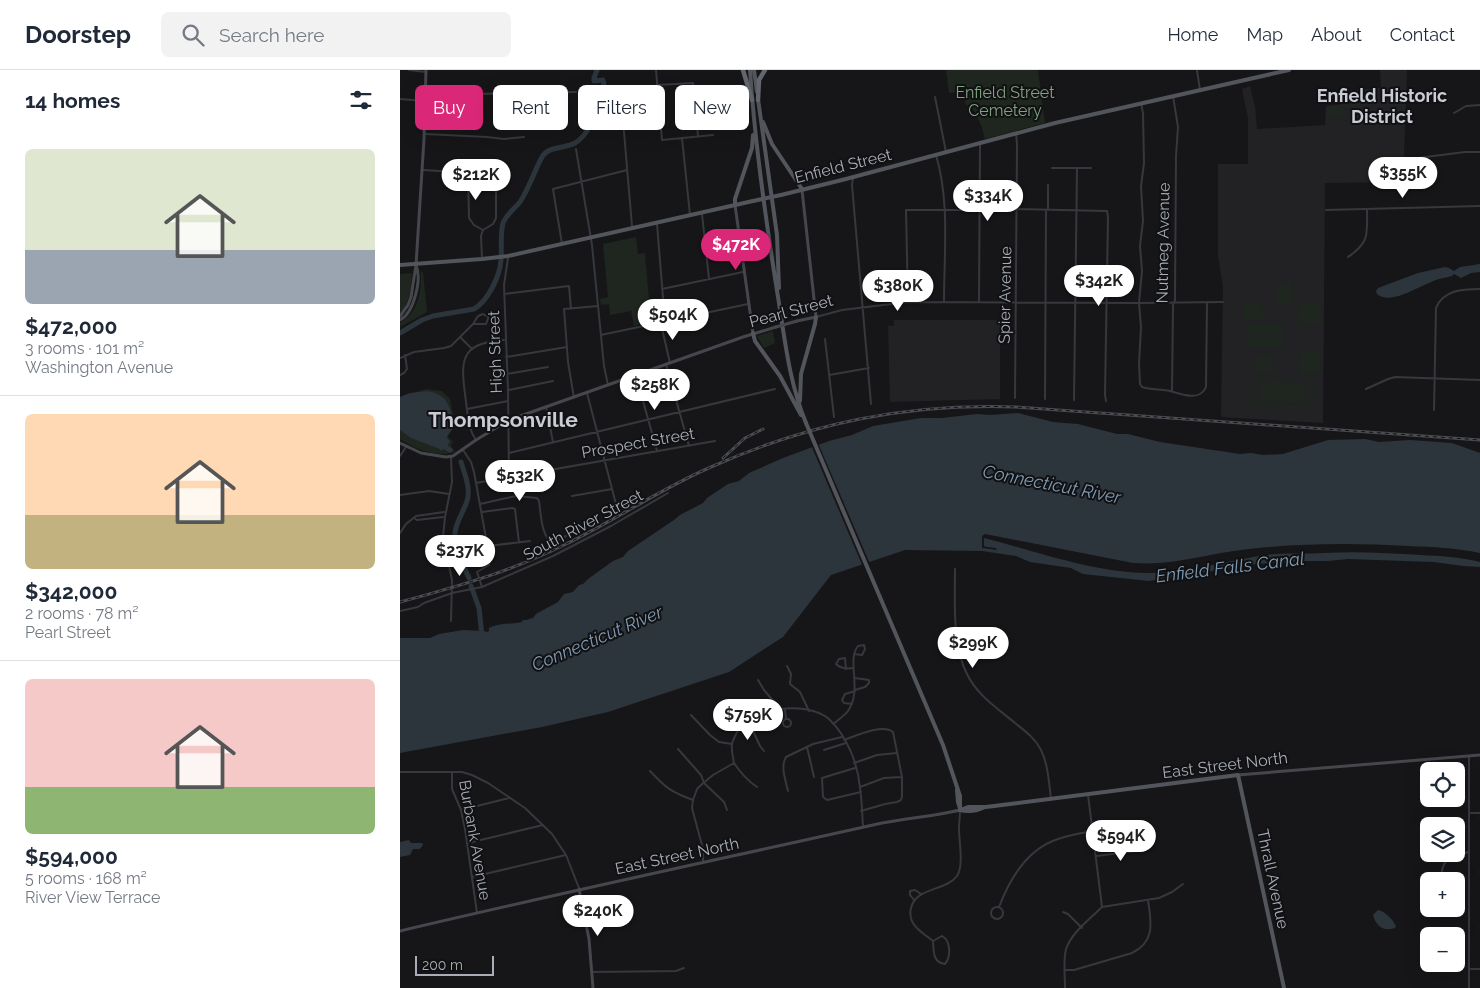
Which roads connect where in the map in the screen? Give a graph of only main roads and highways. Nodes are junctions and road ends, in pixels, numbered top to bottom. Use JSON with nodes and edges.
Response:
{"nodes":[{"id":1,"x":743,"y":70,"type":"edge"},
{"id":2,"x":750,"y":70,"type":"edge"},
{"id":3,"x":754,"y":70,"type":"edge"},
{"id":4,"x":765,"y":70,"type":"edge"},
{"id":5,"x":1288,"y":70,"type":"edge"},
{"id":6,"x":426,"y":71,"type":"edge"},
{"id":7,"x":755,"y":100,"type":"junction"},
{"id":8,"x":760,"y":114,"type":"junction"},
{"id":9,"x":754,"y":125,"type":"junction"},
{"id":10,"x":802,"y":189,"type":"junction"},
{"id":11,"x":735,"y":206,"type":"junction"},
{"id":12,"x":416,"y":264,"type":"junction"},
{"id":13,"x":400,"y":266,"type":"edge"},
{"id":14,"x":778,"y":297,"type":"junction"},
{"id":15,"x":816,"y":317,"type":"junction"},
{"id":16,"x":400,"y":318,"type":"edge"},
{"id":17,"x":753,"y":333,"type":"junction"},
{"id":18,"x":800,"y":406,"type":"junction"},
{"id":19,"x":806,"y":422,"type":"junction"},
{"id":20,"x":400,"y":443,"type":"edge"},
{"id":21,"x":1480,"y":755,"type":"edge"},
{"id":22,"x":1238,"y":775,"type":"junction"},
{"id":23,"x":960,"y":810,"type":"junction"},
{"id":24,"x":579,"y":889,"type":"junction"},
{"id":25,"x":400,"y":931,"type":"edge"},
{"id":26,"x":593,"y":988,"type":"edge"},
{"id":27,"x":1284,"y":988,"type":"edge"}],
"edges":[{"from":1,"to":7,"type":"highway"},
{"from":2,"to":7,"type":"main road"},
{"from":3,"to":7,"type":"main road"},
{"from":4,"to":7,"type":"highway"},
{"from":5,"to":10,"type":"main road","name":"Enfield Street"},
{"from":6,"to":12,"type":"main road"},
{"from":7,"to":8,"type":"main road"},
{"from":7,"to":9,"type":"main road"},
{"from":8,"to":10,"type":"main road"},
{"from":8,"to":14,"type":"main road"},
{"from":9,"to":11,"type":"main road"},
{"from":9,"to":14,"type":"main road"},
{"from":10,"to":11,"type":"main road","name":"Enfield Street","bridge":true},
{"from":10,"to":15,"type":"main road"},
{"from":11,"to":12,"type":"main road","name":"Enfield Street"},
{"from":11,"to":17,"type":"main road"},
{"from":12,"to":13,"type":"main road","name":"Enfield Street"},
{"from":12,"to":16,"type":"main road"},
{"from":14,"to":18,"type":"main road"},
{"from":15,"to":17,"type":"main road","name":"Pearl Street","bridge":true},
{"from":15,"to":18,"type":"main road"},
{"from":17,"to":19,"type":"main road"},
{"from":17,"to":20,"type":"main road","name":"Pearl Street"},
{"from":18,"to":19,"type":"main road"},
{"from":19,"to":23,"type":"main road","bridge":true},
{"from":21,"to":22,"type":"main road","name":"East Street North"},
{"from":22,"to":23,"type":"main road","name":"East Street North"},
{"from":22,"to":27,"type":"main road","name":"Thrall Avenue"},
{"from":23,"to":24,"type":"main road","name":"East Street North"},
{"from":24,"to":25,"type":"main road","name":"East Street North"},
{"from":24,"to":26,"type":"main road"}]}
